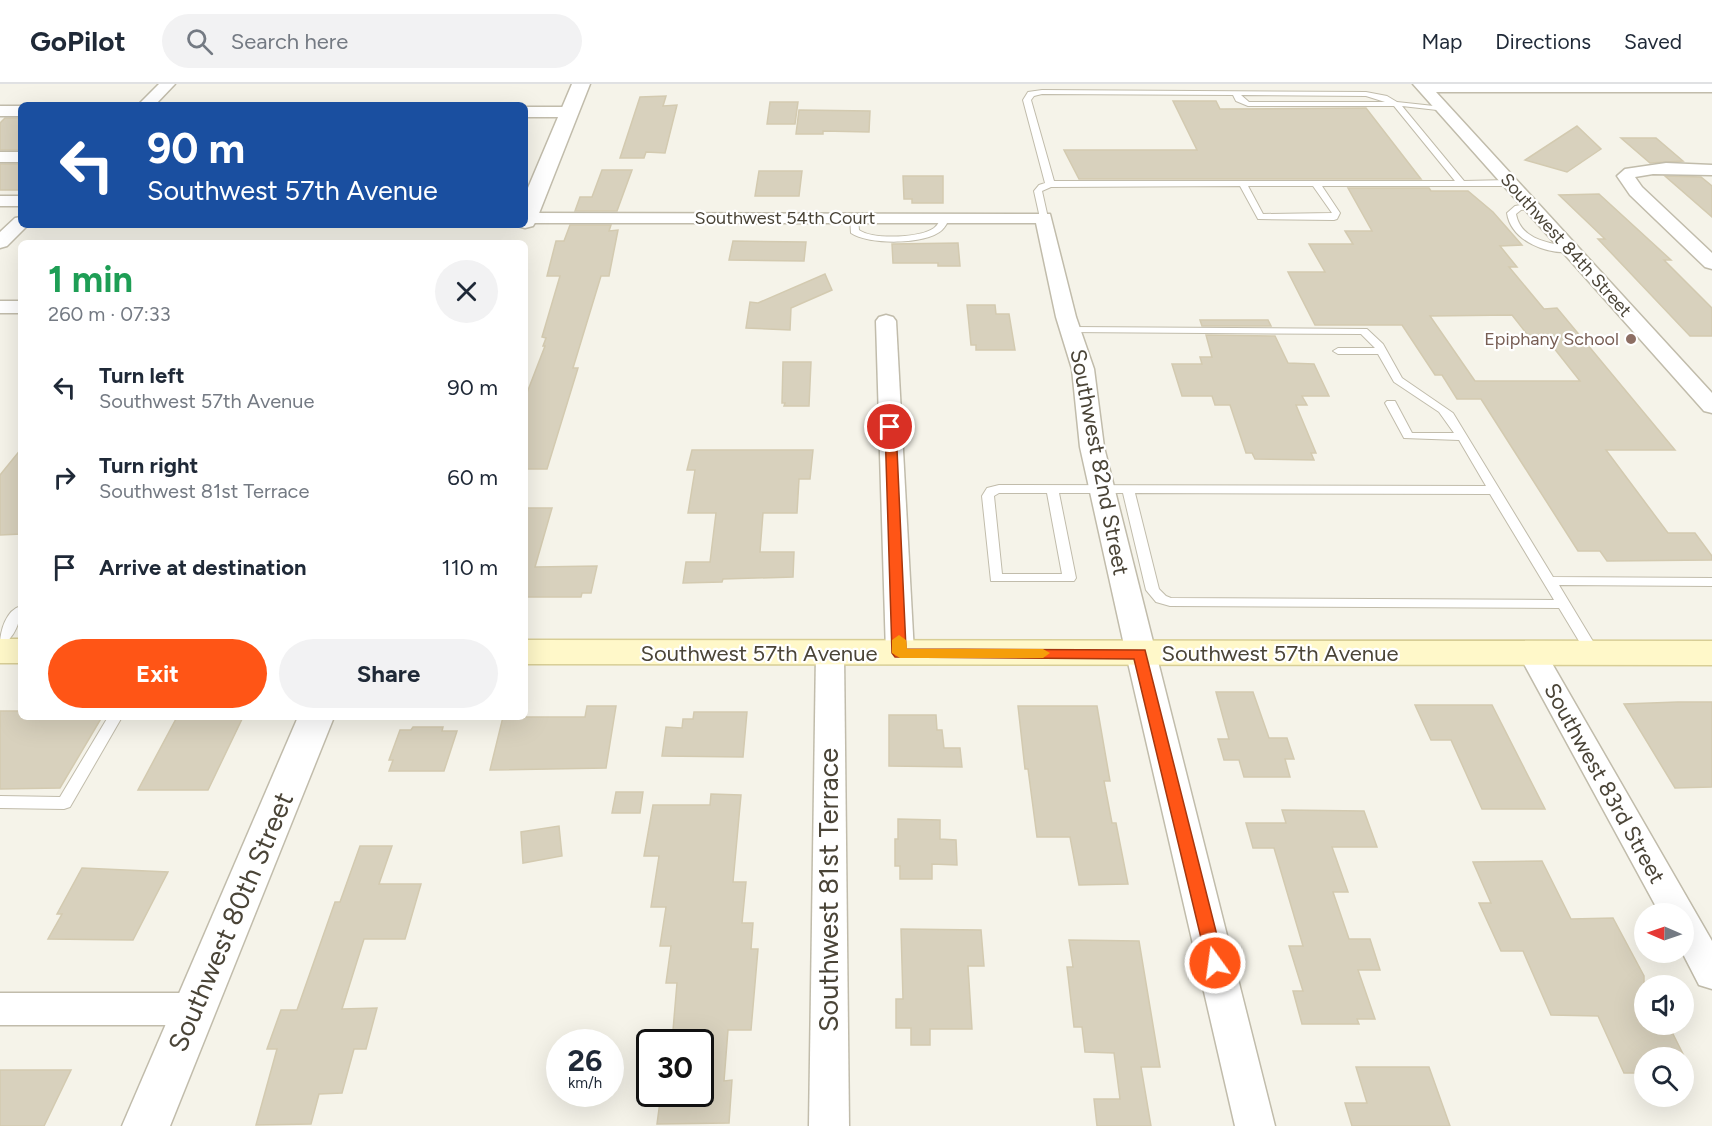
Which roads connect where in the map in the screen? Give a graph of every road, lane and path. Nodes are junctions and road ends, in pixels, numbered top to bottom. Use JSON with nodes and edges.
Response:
{"nodes":[{"id":1,"x":168,"y":84,"type":"edge"},
{"id":2,"x":581,"y":84,"type":"edge"},
{"id":3,"x":1422,"y":86,"type":"edge"},
{"id":4,"x":1712,"y":88,"type":"edge"},
{"id":5,"x":1236,"y":93,"type":"junction"},
{"id":6,"x":149,"y":102,"type":"edge"},
{"id":7,"x":1396,"y":104,"type":"junction"},
{"id":8,"x":1443,"y":109,"type":"junction"},
{"id":9,"x":0,"y":111,"type":"edge"},
{"id":10,"x":18,"y":111,"type":"edge"},
{"id":11,"x":528,"y":112,"type":"edge"},
{"id":12,"x":568,"y":116,"type":"junction"},
{"id":13,"x":0,"y":120,"type":"edge"},
{"id":14,"x":18,"y":120,"type":"edge"},
{"id":15,"x":528,"y":120,"type":"edge"},
{"id":16,"x":0,"y":157,"type":"edge"},
{"id":17,"x":18,"y":157,"type":"edge"},
{"id":18,"x":1712,"y":170,"type":"edge"},
{"id":19,"x":1462,"y":183,"type":"junction"},
{"id":20,"x":1510,"y":183,"type":"junction"},
{"id":21,"x":1050,"y":184,"type":"junction"},
{"id":22,"x":1243,"y":184,"type":"junction"},
{"id":23,"x":1316,"y":184,"type":"junction"},
{"id":24,"x":0,"y":201,"type":"edge"},
{"id":25,"x":18,"y":201,"type":"edge"},
{"id":26,"x":1531,"y":206,"type":"junction"},
{"id":27,"x":528,"y":211,"type":"edge"},
{"id":28,"x":528,"y":213,"type":"edge"},
{"id":29,"x":1044,"y":218,"type":"junction"},
{"id":30,"x":18,"y":225,"type":"edge"},
{"id":31,"x":0,"y":242,"type":"edge"},
{"id":32,"x":1570,"y":250,"type":"junction"},
{"id":33,"x":1712,"y":263,"type":"edge"},
{"id":34,"x":0,"y":307,"type":"edge"},
{"id":35,"x":18,"y":307,"type":"edge"},
{"id":36,"x":886,"y":321,"type":"dead end"},
{"id":37,"x":1072,"y":330,"type":"junction"},
{"id":38,"x":1338,"y":351,"type":"dead end"},
{"id":39,"x":1382,"y":351,"type":"junction"},
{"id":40,"x":1391,"y":403,"type":"dead end"},
{"id":41,"x":1712,"y":406,"type":"edge"},
{"id":42,"x":1462,"y":437,"type":"junction"},
{"id":43,"x":1052,"y":489,"type":"junction"},
{"id":44,"x":1102,"y":489,"type":"junction"},
{"id":45,"x":1128,"y":489,"type":"junction"},
{"id":46,"x":1495,"y":490,"type":"junction"},
{"id":47,"x":1550,"y":581,"type":"junction"},
{"id":48,"x":1712,"y":582,"type":"edge"},
{"id":49,"x":1564,"y":604,"type":"junction"},
{"id":50,"x":18,"y":614,"type":"edge"},
{"id":51,"x":0,"y":640,"type":"edge"},
{"id":52,"x":0,"y":651,"type":"edge"},
{"id":53,"x":18,"y":651,"type":"edge"},
{"id":54,"x":528,"y":652,"type":"edge"},
{"id":55,"x":830,"y":653,"type":"junction"},
{"id":56,"x":900,"y":653,"type":"junction"},
{"id":57,"x":1532,"y":653,"type":"junction"},
{"id":58,"x":1593,"y":653,"type":"junction"},
{"id":59,"x":1712,"y":653,"type":"edge"},
{"id":60,"x":1140,"y":654,"type":"junction"},
{"id":61,"x":113,"y":720,"type":"edge"},
{"id":62,"x":315,"y":720,"type":"edge"},
{"id":63,"x":0,"y":802,"type":"edge"},
{"id":64,"x":1672,"y":903,"type":"edge"},
{"id":65,"x":1694,"y":942,"type":"edge"},
{"id":66,"x":1712,"y":974,"type":"edge"},
{"id":67,"x":0,"y":1009,"type":"edge"},
{"id":68,"x":195,"y":1009,"type":"junction"},
{"id":69,"x":146,"y":1126,"type":"edge"},
{"id":70,"x":828,"y":1126,"type":"edge"},
{"id":71,"x":1255,"y":1126,"type":"edge"}],
"edges":[{"from":1,"to":6,"type":"street"},
{"from":2,"to":12,"type":"street"},
{"from":3,"to":4,"type":"street"},
{"from":3,"to":8,"type":"street","name":"Southwest 84th Street"},
{"from":5,"to":7,"type":"lane"},
{"from":5,"to":7,"type":"lane"},
{"from":5,"to":21,"type":"lane"},
{"from":7,"to":8,"type":"lane"},
{"from":7,"to":19,"type":"lane"},
{"from":8,"to":20,"type":"street","name":"Southwest 84th Street"},
{"from":9,"to":10,"type":"street"},
{"from":11,"to":12,"type":"street"},
{"from":12,"to":15,"type":"street"},
{"from":12,"to":27,"type":"street"},
{"from":13,"to":14,"type":"street"},
{"from":16,"to":17,"type":"street"},
{"from":18,"to":33,"type":"street"},
{"from":19,"to":20,"type":"lane"},
{"from":19,"to":23,"type":"lane"},
{"from":20,"to":26,"type":"street","name":"Southwest 84th Street"},
{"from":21,"to":22,"type":"lane"},
{"from":21,"to":29,"type":"lane"},
{"from":22,"to":23,"type":"lane"},
{"from":22,"to":23,"type":"lane"},
{"from":24,"to":25,"type":"street"},
{"from":26,"to":32,"type":"street","name":"Southwest 84th Street"},
{"from":26,"to":32,"type":"lane"},
{"from":28,"to":29,"type":"street","name":"Southwest 54th Court"},
{"from":29,"to":37,"type":"street","name":"Southwest 82nd Street"},
{"from":30,"to":31,"type":"street"},
{"from":32,"to":41,"type":"street","name":"Southwest 84th Street"},
{"from":34,"to":35,"type":"street"},
{"from":36,"to":56,"type":"street"},
{"from":37,"to":39,"type":"lane"},
{"from":37,"to":44,"type":"street","name":"Southwest 82nd Street"},
{"from":38,"to":39,"type":"lane"},
{"from":39,"to":42,"type":"lane"},
{"from":40,"to":42,"type":"lane"},
{"from":42,"to":46,"type":"lane"},
{"from":43,"to":43,"type":"lane"},
{"from":43,"to":44,"type":"lane"},
{"from":44,"to":45,"type":"lane"},
{"from":44,"to":60,"type":"street","name":"Southwest 82nd Street"},
{"from":45,"to":46,"type":"lane"},
{"from":45,"to":49,"type":"lane"},
{"from":46,"to":47,"type":"lane"},
{"from":47,"to":48,"type":"lane"},
{"from":47,"to":49,"type":"lane"},
{"from":49,"to":58,"type":"lane"},
{"from":50,"to":51,"type":"lane"},
{"from":52,"to":53,"type":"main road"},
{"from":54,"to":55,"type":"main road","name":"Southwest 57th Avenue"},
{"from":55,"to":56,"type":"main road","name":"Southwest 57th Avenue"},
{"from":55,"to":70,"type":"street","name":"Southwest 81st Terrace"},
{"from":56,"to":60,"type":"main road","name":"Southwest 57th Avenue"},
{"from":57,"to":58,"type":"main road","name":"Southwest 57th Avenue"},
{"from":57,"to":60,"type":"main road","name":"Southwest 57th Avenue"},
{"from":57,"to":64,"type":"street","name":"Southwest 83rd Street"},
{"from":58,"to":59,"type":"main road","name":"Southwest 57th Avenue"},
{"from":60,"to":71,"type":"street","name":"Southwest 82nd Street"},
{"from":61,"to":63,"type":"lane"},
{"from":62,"to":68,"type":"street","name":"Southwest 80th Street"},
{"from":65,"to":66,"type":"street"},
{"from":67,"to":68,"type":"street"},
{"from":68,"to":69,"type":"street","name":"Southwest 80th Street"}]}
